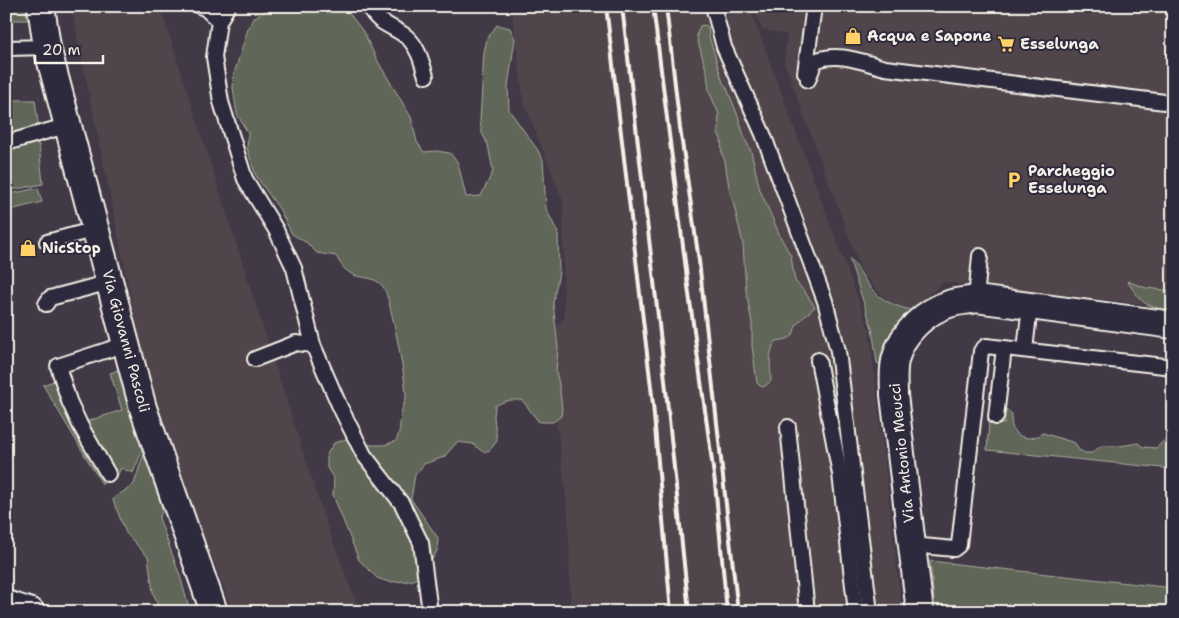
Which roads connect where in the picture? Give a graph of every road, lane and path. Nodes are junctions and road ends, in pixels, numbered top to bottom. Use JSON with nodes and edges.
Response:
{"nodes":[{"id":1,"x":41,"y":6,"type":"edge"},
{"id":2,"x":199,"y":6,"type":"edge"},
{"id":3,"x":228,"y":6,"type":"edge"},
{"id":4,"x":369,"y":6,"type":"edge"},
{"id":5,"x":713,"y":6,"type":"edge"},
{"id":6,"x":814,"y":6,"type":"edge"},
{"id":7,"x":219,"y":21,"type":"junction"},
{"id":8,"x":47,"y":47,"type":"junction"},
{"id":9,"x":6,"y":48,"type":"edge"},
{"id":10,"x":426,"y":76,"type":"dead end"},
{"id":11,"x":1173,"y":103,"type":"edge"},
{"id":12,"x":69,"y":125,"type":"junction"},
{"id":13,"x":6,"y":143,"type":"edge"},
{"id":14,"x":96,"y":229,"type":"junction"},
{"id":15,"x":47,"y":242,"type":"dead end"},
{"id":16,"x":980,"y":256,"type":"dead end"},
{"id":17,"x":110,"y":282,"type":"junction"},
{"id":18,"x":976,"y":299,"type":"junction"},
{"id":19,"x":46,"y":304,"type":"dead end"},
{"id":20,"x":1030,"y":306,"type":"junction"},
{"id":21,"x":1173,"y":325,"type":"edge"},
{"id":22,"x":126,"y":344,"type":"junction"},
{"id":23,"x":313,"y":345,"type":"junction"},
{"id":24,"x":1004,"y":348,"type":"junction"},
{"id":25,"x":1025,"y":350,"type":"junction"},
{"id":26,"x":255,"y":359,"type":"dead end"},
{"id":27,"x":818,"y":360,"type":"dead end"},
{"id":28,"x":1173,"y":367,"type":"edge"},
{"id":29,"x":996,"y":417,"type":"dead end"},
{"id":30,"x":788,"y":427,"type":"dead end"},
{"id":31,"x":108,"y":474,"type":"dead end"},
{"id":32,"x":912,"y":545,"type":"junction"},
{"id":33,"x":6,"y":604,"type":"edge"},
{"id":34,"x":31,"y":612,"type":"edge"},
{"id":35,"x":214,"y":612,"type":"edge"},
{"id":36,"x":430,"y":612,"type":"edge"},
{"id":37,"x":808,"y":612,"type":"edge"},
{"id":38,"x":856,"y":612,"type":"edge"},
{"id":39,"x":870,"y":612,"type":"edge"},
{"id":40,"x":920,"y":612,"type":"edge"}],
"edges":[{"from":1,"to":8,"type":"street","name":"Via Giovanni Pascoli"},
{"from":2,"to":7,"type":"lane"},
{"from":3,"to":7,"type":"lane"},
{"from":4,"to":10,"type":"lane"},
{"from":5,"to":39,"type":"lane"},
{"from":6,"to":11,"type":"lane"},
{"from":7,"to":23,"type":"lane"},
{"from":8,"to":9,"type":"lane"},
{"from":8,"to":12,"type":"street","name":"Via Giovanni Pascoli"},
{"from":12,"to":13,"type":"lane"},
{"from":12,"to":14,"type":"street","name":"Via Giovanni Pascoli"},
{"from":14,"to":15,"type":"lane"},
{"from":14,"to":17,"type":"street","name":"Via Giovanni Pascoli"},
{"from":16,"to":18,"type":"lane"},
{"from":17,"to":19,"type":"lane"},
{"from":17,"to":22,"type":"street","name":"Via Giovanni Pascoli"},
{"from":18,"to":20,"type":"street","name":"Via Antonio Meucci"},
{"from":18,"to":32,"type":"street","name":"Via Antonio Meucci"},
{"from":20,"to":21,"type":"street","name":"Via Antonio Meucci"},
{"from":20,"to":25,"type":"lane"},
{"from":22,"to":31,"type":"lane"},
{"from":22,"to":35,"type":"street","name":"Via Giovanni Pascoli"},
{"from":23,"to":26,"type":"lane"},
{"from":23,"to":36,"type":"lane"},
{"from":24,"to":25,"type":"lane"},
{"from":24,"to":29,"type":"lane"},
{"from":24,"to":32,"type":"lane"},
{"from":25,"to":28,"type":"lane"},
{"from":27,"to":38,"type":"lane"},
{"from":30,"to":37,"type":"lane"},
{"from":32,"to":40,"type":"street","name":"Via Antonio Meucci"},
{"from":33,"to":34,"type":"street"}]}
